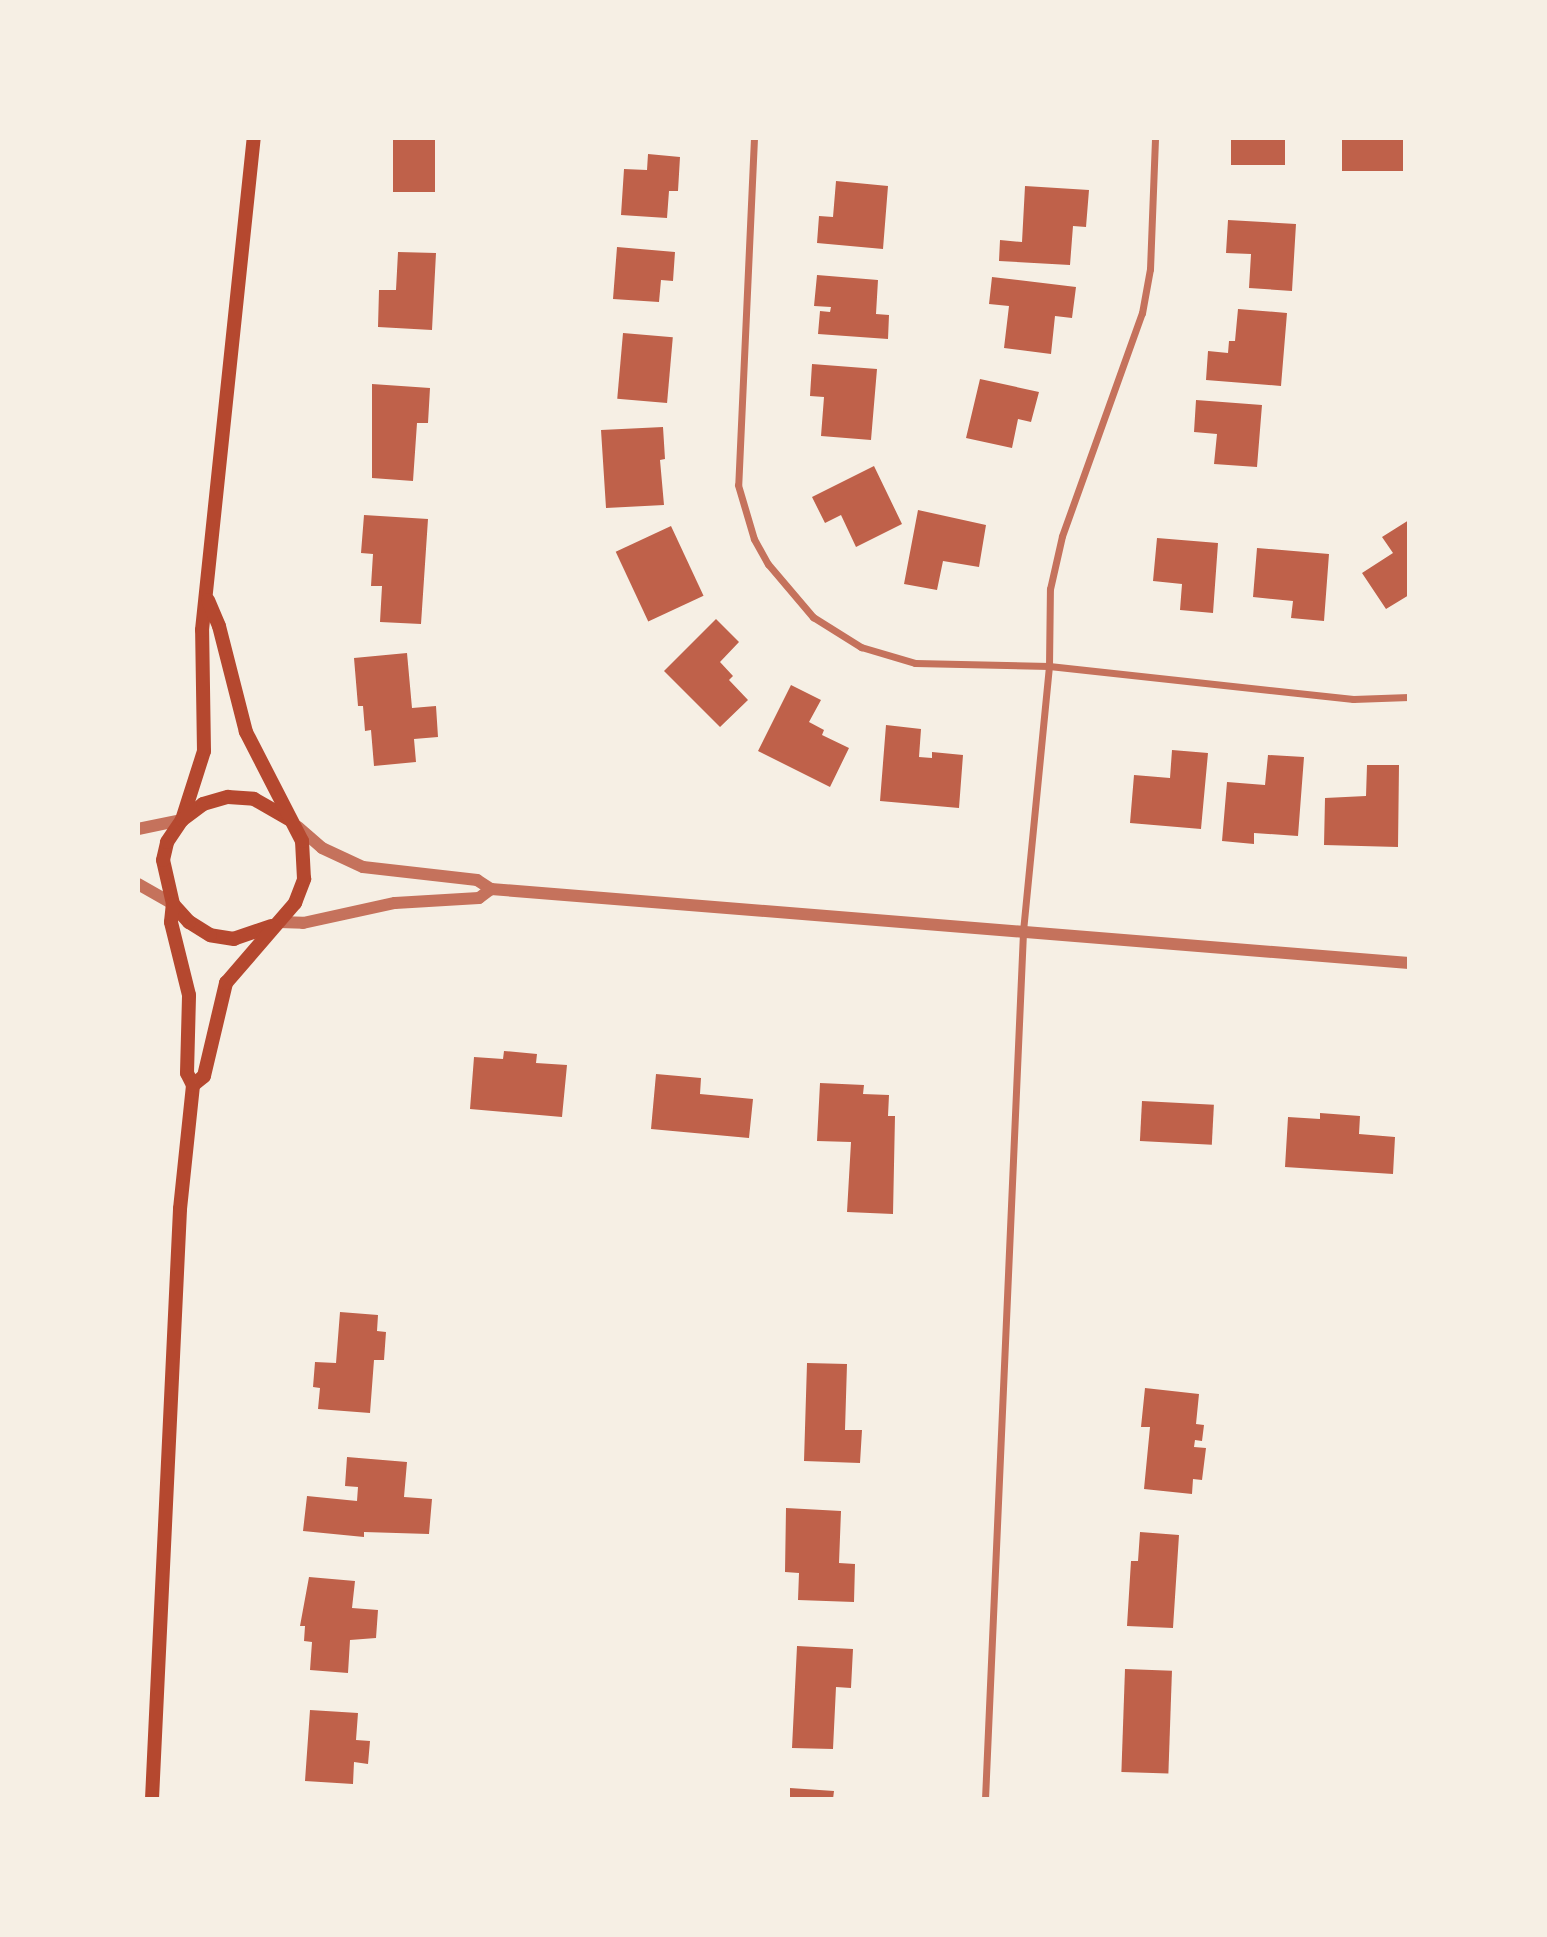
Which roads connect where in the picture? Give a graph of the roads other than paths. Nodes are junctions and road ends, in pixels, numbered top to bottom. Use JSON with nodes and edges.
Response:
{"nodes":[{"id":1,"x":254,"y":138,"type":"edge"},
{"id":2,"x":754,"y":138,"type":"edge"},
{"id":3,"x":1155,"y":138,"type":"edge"},
{"id":4,"x":208,"y":600,"type":"junction"},
{"id":5,"x":1049,"y":666,"type":"junction"},
{"id":6,"x":1409,"y":697,"type":"edge"},
{"id":7,"x":290,"y":819,"type":"junction"},
{"id":8,"x":182,"y":820,"type":"junction"},
{"id":9,"x":138,"y":829,"type":"edge"},
{"id":10,"x":138,"y":884,"type":"edge"},
{"id":11,"x":491,"y":890,"type":"junction"},
{"id":12,"x":173,"y":904,"type":"junction"},
{"id":13,"x":279,"y":922,"type":"junction"},
{"id":14,"x":1023,"y":931,"type":"junction"},
{"id":15,"x":1409,"y":962,"type":"edge"},
{"id":16,"x":193,"y":1085,"type":"junction"},
{"id":17,"x":152,"y":1799,"type":"edge"},
{"id":18,"x":985,"y":1799,"type":"edge"}],
"edges":[{"from":1,"to":4,"type":"main road"},
{"from":2,"to":5,"type":"street"},
{"from":3,"to":5,"type":"street"},
{"from":4,"to":7,"type":"main road"},
{"from":4,"to":8,"type":"main road"},
{"from":5,"to":6,"type":"street"},
{"from":5,"to":14,"type":"street"},
{"from":7,"to":8,"type":"main road"},
{"from":7,"to":11,"type":"street"},
{"from":7,"to":13,"type":"main road"},
{"from":8,"to":9,"type":"street"},
{"from":8,"to":12,"type":"main road"},
{"from":10,"to":12,"type":"street"},
{"from":11,"to":13,"type":"street"},
{"from":11,"to":14,"type":"street"},
{"from":12,"to":13,"type":"main road"},
{"from":12,"to":16,"type":"main road"},
{"from":13,"to":16,"type":"main road"},
{"from":14,"to":15,"type":"street"},
{"from":14,"to":18,"type":"street"},
{"from":16,"to":17,"type":"main road"}]}
